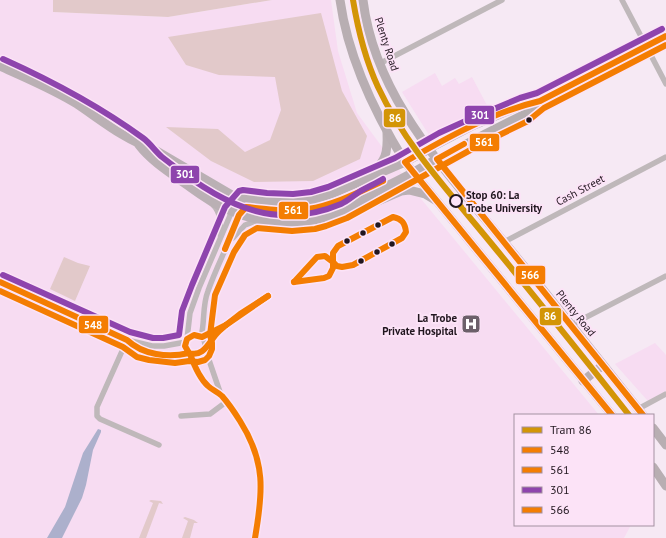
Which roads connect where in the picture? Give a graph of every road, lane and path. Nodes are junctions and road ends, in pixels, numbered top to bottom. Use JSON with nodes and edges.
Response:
{"nodes":[{"id":1,"x":340,"y":0,"type":"edge"},
{"id":2,"x":363,"y":0,"type":"edge"},
{"id":3,"x":502,"y":0,"type":"edge"},
{"id":4,"x":622,"y":0,"type":"edge"},
{"id":5,"x":666,"y":36,"type":"edge"},
{"id":6,"x":647,"y":46,"type":"junction"},
{"id":7,"x":379,"y":64,"type":"junction"},
{"id":8,"x":0,"y":66,"type":"edge"},
{"id":9,"x":666,"y":84,"type":"edge"},
{"id":10,"x":540,"y":101,"type":"junction"},
{"id":11,"x":488,"y":120,"type":"junction"},
{"id":12,"x":501,"y":126,"type":"junction"},
{"id":13,"x":387,"y":132,"type":"junction"},
{"id":14,"x":486,"y":133,"type":"junction"},
{"id":15,"x":447,"y":138,"type":"junction"},
{"id":16,"x":139,"y":145,"type":"junction"},
{"id":17,"x":429,"y":149,"type":"junction"},
{"id":18,"x":666,"y":157,"type":"edge"},
{"id":19,"x":437,"y":159,"type":"junction"},
{"id":20,"x":405,"y":162,"type":"junction"},
{"id":21,"x":414,"y":172,"type":"junction"},
{"id":22,"x":366,"y":179,"type":"junction"},
{"id":23,"x":201,"y":194,"type":"junction"},
{"id":24,"x":243,"y":198,"type":"junction"},
{"id":25,"x":435,"y":200,"type":"junction"},
{"id":26,"x":352,"y":208,"type":"junction"},
{"id":27,"x":236,"y":213,"type":"junction"},
{"id":28,"x":260,"y":220,"type":"junction"},
{"id":29,"x":220,"y":240,"type":"junction"},
{"id":30,"x":230,"y":241,"type":"junction"},
{"id":31,"x":504,"y":242,"type":"junction"},
{"id":32,"x":666,"y":276,"type":"edge"},
{"id":33,"x":0,"y":282,"type":"edge"},
{"id":34,"x":571,"y":325,"type":"junction"},
{"id":35,"x":201,"y":337,"type":"junction"},
{"id":36,"x":127,"y":340,"type":"junction"},
{"id":37,"x":186,"y":340,"type":"junction"},
{"id":38,"x":152,"y":346,"type":"junction"},
{"id":39,"x":203,"y":351,"type":"junction"},
{"id":40,"x":190,"y":353,"type":"junction"},
{"id":41,"x":151,"y":354,"type":"junction"},
{"id":42,"x":603,"y":365,"type":"junction"},
{"id":43,"x":583,"y":380,"type":"junction"},
{"id":44,"x":666,"y":394,"type":"edge"},
{"id":45,"x":221,"y":395,"type":"junction"},
{"id":46,"x":226,"y":402,"type":"junction"},
{"id":47,"x":641,"y":412,"type":"edge"},
{"id":48,"x":611,"y":414,"type":"edge"},
{"id":49,"x":181,"y":416,"type":"dead end"},
{"id":50,"x":654,"y":429,"type":"edge"},
{"id":51,"x":158,"y":445,"type":"dead end"},
{"id":52,"x":666,"y":445,"type":"edge"},
{"id":53,"x":654,"y":468,"type":"edge"},
{"id":54,"x":666,"y":486,"type":"edge"},
{"id":55,"x":254,"y":538,"type":"edge"}],
"edges":[{"from":1,"to":13,"type":"highway"},
{"from":2,"to":7,"type":"highway","name":"Plenty Road"},
{"from":3,"to":7,"type":"street"},
{"from":4,"to":6,"type":"street"},
{"from":5,"to":6,"type":"main road"},
{"from":6,"to":9,"type":"street"},
{"from":6,"to":10,"type":"main road"},
{"from":7,"to":17,"type":"highway","name":"Plenty Road"},
{"from":8,"to":16,"type":"main road"},
{"from":10,"to":11,"type":"main road"},
{"from":10,"to":12,"type":"main road"},
{"from":11,"to":12,"type":"main road"},
{"from":11,"to":15,"type":"main road"},
{"from":12,"to":14,"type":"main road"},
{"from":13,"to":20,"type":"highway"},
{"from":13,"to":22,"type":"main road"},
{"from":14,"to":15,"type":"main road"},
{"from":14,"to":19,"type":"main road"},
{"from":15,"to":17,"type":"main road"},
{"from":16,"to":23,"type":"main road"},
{"from":16,"to":24,"type":"main road"},
{"from":17,"to":19,"type":"highway","name":"Plenty Road"},
{"from":17,"to":20,"type":"highway"},
{"from":18,"to":31,"type":"street","name":"Cash Street"},
{"from":19,"to":21,"type":"highway"},
{"from":19,"to":31,"type":"highway","name":"Plenty Road"},
{"from":20,"to":21,"type":"highway"},
{"from":20,"to":22,"type":"main road"},
{"from":21,"to":25,"type":"highway"},
{"from":21,"to":26,"type":"main road"},
{"from":22,"to":24,"type":"main road"},
{"from":23,"to":27,"type":"main road"},
{"from":23,"to":29,"type":"street"},
{"from":24,"to":27,"type":"street"},
{"from":25,"to":26,"type":"main road"},
{"from":25,"to":43,"type":"highway"},
{"from":26,"to":28,"type":"main road"},
{"from":27,"to":28,"type":"main road"},
{"from":27,"to":29,"type":"street"},
{"from":27,"to":30,"type":"street"},
{"from":28,"to":30,"type":"street"},
{"from":29,"to":37,"type":"street"},
{"from":30,"to":35,"type":"street"},
{"from":31,"to":34,"type":"highway","name":"Plenty Road"},
{"from":32,"to":34,"type":"street"},
{"from":33,"to":36,"type":"street"},
{"from":34,"to":42,"type":"highway","name":"Plenty Road"},
{"from":35,"to":37,"type":"street"},
{"from":35,"to":39,"type":"street"},
{"from":36,"to":38,"type":"street"},
{"from":36,"to":41,"type":"street"},
{"from":36,"to":51,"type":"street"},
{"from":37,"to":38,"type":"street"},
{"from":37,"to":40,"type":"street"},
{"from":38,"to":41,"type":"street"},
{"from":39,"to":40,"type":"street"},
{"from":39,"to":45,"type":"street"},
{"from":40,"to":41,"type":"street"},
{"from":40,"to":45,"type":"street"},
{"from":42,"to":43,"type":"highway"},
{"from":42,"to":47,"type":"highway","name":"Plenty Road"},
{"from":43,"to":48,"type":"highway"},
{"from":44,"to":47,"type":"street"},
{"from":45,"to":46,"type":"street"},
{"from":46,"to":49,"type":"street"},
{"from":46,"to":55,"type":"street"},
{"from":50,"to":52,"type":"highway"},
{"from":53,"to":54,"type":"highway"}]}
